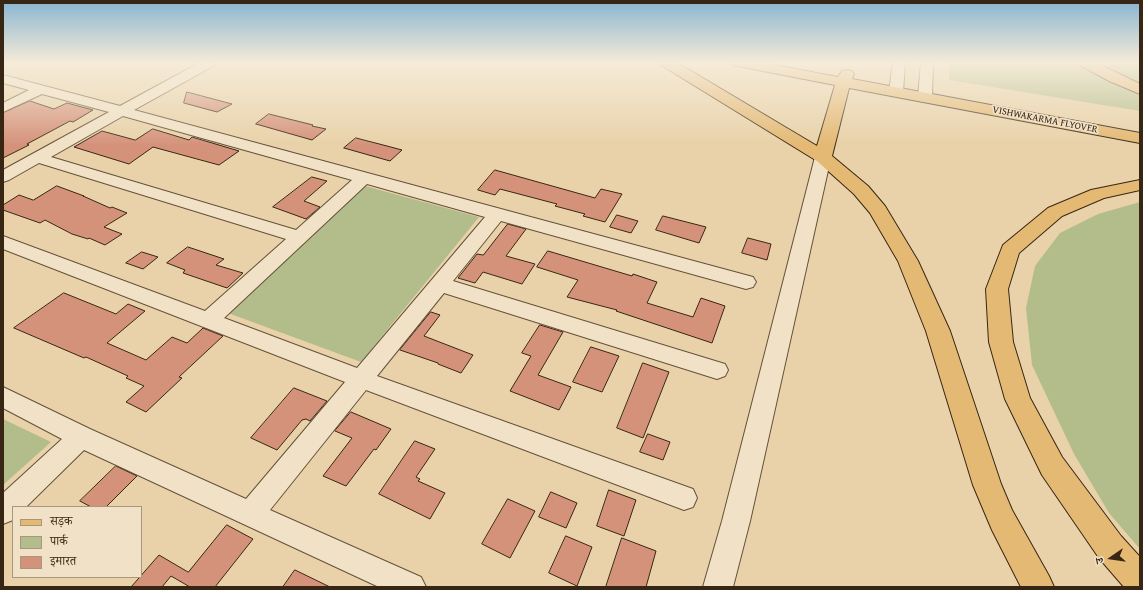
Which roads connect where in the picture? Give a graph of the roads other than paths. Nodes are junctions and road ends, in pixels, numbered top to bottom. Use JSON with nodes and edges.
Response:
{"nodes":[{"id":1,"x":41,"y":90,"type":"edge"},
{"id":2,"x":44,"y":90,"type":"edge"},
{"id":3,"x":161,"y":90,"type":"edge"},
{"id":4,"x":712,"y":90,"type":"edge"},
{"id":5,"x":842,"y":90,"type":"edge"},
{"id":6,"x":909,"y":90,"type":"edge"},
{"id":7,"x":926,"y":90,"type":"edge"},
{"id":8,"x":926,"y":93,"type":"junction"},
{"id":9,"x":3,"y":108,"type":"edge"},
{"id":10,"x":122,"y":111,"type":"junction"},
{"id":11,"x":1140,"y":129,"type":"edge"},
{"id":12,"x":1140,"y":138,"type":"edge"},
{"id":13,"x":823,"y":157,"type":"junction"},
{"id":14,"x":38,"y":158,"type":"junction"},
{"id":15,"x":365,"y":177,"type":"junction"},
{"id":16,"x":3,"y":178,"type":"edge"},
{"id":17,"x":1140,"y":185,"type":"edge"},
{"id":18,"x":498,"y":213,"type":"junction"},
{"id":19,"x":300,"y":237,"type":"junction"},
{"id":20,"x":3,"y":242,"type":"edge"},
{"id":21,"x":746,"y":282,"type":"dead end"},
{"id":22,"x":439,"y":284,"type":"junction"},
{"id":23,"x":209,"y":320,"type":"junction"},
{"id":24,"x":717,"y":370,"type":"dead end"},
{"id":25,"x":361,"y":379,"type":"junction"},
{"id":26,"x":3,"y":397,"type":"edge"},
{"id":27,"x":81,"y":437,"type":"junction"},
{"id":28,"x":684,"y":498,"type":"dead end"},
{"id":29,"x":3,"y":511,"type":"edge"},
{"id":30,"x":251,"y":513,"type":"junction"},
{"id":31,"x":1140,"y":581,"type":"edge"},
{"id":32,"x":411,"y":587,"type":"edge"},
{"id":33,"x":718,"y":587,"type":"edge"},
{"id":34,"x":1038,"y":587,"type":"edge"}],
"edges":[{"from":1,"to":9,"type":"street"},
{"from":2,"to":10,"type":"street"},
{"from":3,"to":10,"type":"street"},
{"from":4,"to":13,"type":"main road"},
{"from":5,"to":13,"type":"main road"},
{"from":6,"to":8,"type":"main road"},
{"from":7,"to":8,"type":"street"},
{"from":8,"to":11,"type":"main road","name":"VISHWAKARMA FLYOVER"},
{"from":8,"to":12,"type":"main road","name":"VISHWAKARMA FLYOVER"},
{"from":10,"to":14,"type":"street"},
{"from":10,"to":15,"type":"street"},
{"from":13,"to":33,"type":"street"},
{"from":13,"to":34,"type":"main road"},
{"from":14,"to":16,"type":"street"},
{"from":14,"to":19,"type":"street"},
{"from":15,"to":18,"type":"street"},
{"from":15,"to":19,"type":"street"},
{"from":17,"to":31,"type":"main road"},
{"from":18,"to":21,"type":"street"},
{"from":18,"to":22,"type":"street"},
{"from":19,"to":23,"type":"street"},
{"from":20,"to":23,"type":"street"},
{"from":22,"to":24,"type":"street"},
{"from":22,"to":25,"type":"street"},
{"from":23,"to":25,"type":"street"},
{"from":25,"to":28,"type":"street"},
{"from":25,"to":30,"type":"street"},
{"from":26,"to":27,"type":"street"},
{"from":27,"to":29,"type":"street"},
{"from":27,"to":30,"type":"street"},
{"from":30,"to":32,"type":"street"}]}
